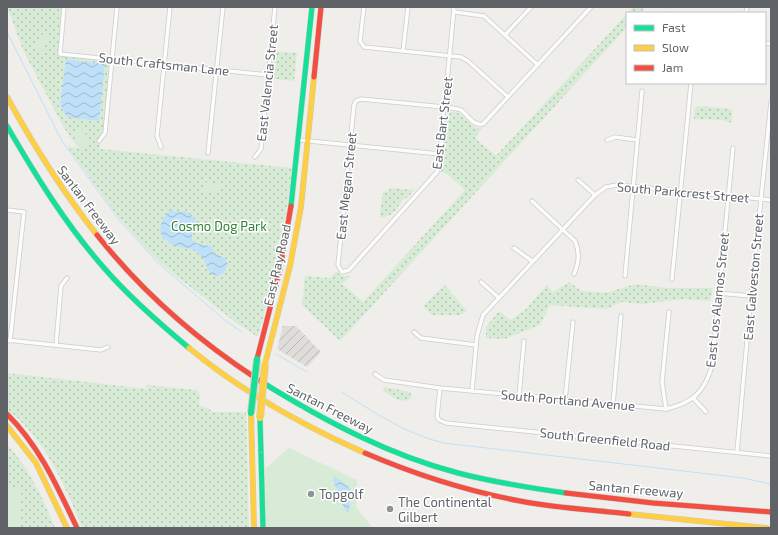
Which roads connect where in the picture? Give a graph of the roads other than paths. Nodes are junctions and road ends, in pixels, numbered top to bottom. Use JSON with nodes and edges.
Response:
{"nodes":[{"id":1,"x":64,"y":7,"type":"edge"},
{"id":2,"x":117,"y":7,"type":"edge"},
{"id":3,"x":170,"y":7,"type":"edge"},
{"id":4,"x":223,"y":7,"type":"edge"},
{"id":5,"x":275,"y":7,"type":"edge"},
{"id":6,"x":312,"y":7,"type":"edge"},
{"id":7,"x":321,"y":7,"type":"edge"},
{"id":8,"x":364,"y":7,"type":"edge"},
{"id":9,"x":408,"y":7,"type":"edge"},
{"id":10,"x":454,"y":7,"type":"edge"},
{"id":11,"x":531,"y":7,"type":"edge"},
{"id":12,"x":591,"y":7,"type":"edge"},
{"id":13,"x":454,"y":12,"type":"junction"},
{"id":14,"x":505,"y":35,"type":"junction"},
{"id":15,"x":403,"y":51,"type":"junction"},
{"id":16,"x":450,"y":56,"type":"junction"},
{"id":17,"x":112,"y":59,"type":"junction"},
{"id":18,"x":164,"y":64,"type":"junction"},
{"id":19,"x":538,"y":65,"type":"junction"},
{"id":20,"x":216,"y":70,"type":"junction"},
{"id":21,"x":268,"y":75,"type":"junction"},
{"id":22,"x":690,"y":84,"type":"edge"},
{"id":23,"x":642,"y":91,"type":"dead end"},
{"id":24,"x":7,"y":97,"type":"edge"},
{"id":25,"x":508,"y":97,"type":"junction"},
{"id":26,"x":771,"y":102,"type":"edge"},
{"id":27,"x":444,"y":107,"type":"junction"},
{"id":28,"x":7,"y":126,"type":"edge"},
{"id":29,"x":299,"y":140,"type":"junction"},
{"id":30,"x":607,"y":140,"type":"dead end"},
{"id":31,"x":637,"y":140,"type":"junction"},
{"id":32,"x":99,"y":141,"type":"dead end"},
{"id":33,"x":308,"y":141,"type":"junction"},
{"id":34,"x":350,"y":145,"type":"junction"},
{"id":35,"x":161,"y":147,"type":"dead end"},
{"id":36,"x":733,"y":148,"type":"dead end"},
{"id":37,"x":208,"y":153,"type":"dead end"},
{"id":38,"x":440,"y":154,"type":"junction"},
{"id":39,"x":255,"y":157,"type":"dead end"},
{"id":40,"x":578,"y":180,"type":"dead end"},
{"id":41,"x":633,"y":188,"type":"junction"},
{"id":42,"x":681,"y":192,"type":"junction"},
{"id":43,"x":595,"y":195,"type":"junction"},
{"id":44,"x":728,"y":196,"type":"junction"},
{"id":45,"x":760,"y":199,"type":"junction"},
{"id":46,"x":771,"y":200,"type":"edge"},
{"id":47,"x":532,"y":201,"type":"dead end"},
{"id":48,"x":7,"y":210,"type":"edge"},
{"id":49,"x":563,"y":228,"type":"junction"},
{"id":50,"x":514,"y":248,"type":"dead end"},
{"id":51,"x":532,"y":262,"type":"junction"},
{"id":52,"x":342,"y":272,"type":"joint"},
{"id":53,"x":574,"y":274,"type":"dead end"},
{"id":54,"x":625,"y":276,"type":"dead end"},
{"id":55,"x":66,"y":278,"type":"dead end"},
{"id":56,"x":672,"y":279,"type":"dead end"},
{"id":57,"x":481,"y":282,"type":"dead end"},
{"id":58,"x":718,"y":293,"type":"junction"},
{"id":59,"x":751,"y":296,"type":"junction"},
{"id":60,"x":498,"y":297,"type":"junction"},
{"id":61,"x":668,"y":312,"type":"dead end"},
{"id":62,"x":621,"y":316,"type":"dead end"},
{"id":63,"x":573,"y":322,"type":"dead end"},
{"id":64,"x":414,"y":332,"type":"dead end"},
{"id":65,"x":8,"y":340,"type":"edge"},
{"id":66,"x":524,"y":341,"type":"dead end"},
{"id":67,"x":56,"y":345,"type":"junction"},
{"id":68,"x":476,"y":345,"type":"junction"},
{"id":69,"x":108,"y":347,"type":"dead end"},
{"id":70,"x":375,"y":374,"type":"dead end"},
{"id":71,"x":440,"y":388,"type":"junction"},
{"id":72,"x":472,"y":391,"type":"junction"},
{"id":73,"x":519,"y":396,"type":"junction"},
{"id":74,"x":694,"y":399,"type":"junction"},
{"id":75,"x":565,"y":400,"type":"junction"},
{"id":76,"x":613,"y":404,"type":"junction"},
{"id":77,"x":666,"y":409,"type":"junction"},
{"id":78,"x":706,"y":412,"type":"dead end"},
{"id":79,"x":7,"y":414,"type":"edge"},
{"id":80,"x":7,"y":426,"type":"edge"},
{"id":81,"x":737,"y":452,"type":"junction"},
{"id":82,"x":771,"y":456,"type":"edge"},
{"id":83,"x":771,"y":512,"type":"edge"},
{"id":84,"x":67,"y":528,"type":"edge"},
{"id":85,"x":77,"y":528,"type":"edge"},
{"id":86,"x":254,"y":528,"type":"edge"},
{"id":87,"x":263,"y":528,"type":"edge"},
{"id":88,"x":767,"y":528,"type":"edge"}],
"edges":[{"from":1,"to":17,"type":"street","name":"South Craftsman Lane"},
{"from":2,"to":17,"type":"street"},
{"from":3,"to":18,"type":"street"},
{"from":4,"to":20,"type":"street"},
{"from":5,"to":21,"type":"street","name":"East Valencia Street"},
{"from":6,"to":29,"type":"main road","name":"East Ray Road"},
{"from":7,"to":33,"type":"main road","name":"East Ray Road"},
{"from":8,"to":15,"type":"street"},
{"from":9,"to":15,"type":"street"},
{"from":10,"to":13,"type":"street","name":"East Bart Street"},
{"from":11,"to":14,"type":"street"},
{"from":12,"to":19,"type":"street"},
{"from":13,"to":14,"type":"street"},
{"from":13,"to":16,"type":"street","name":"East Bart Street"},
{"from":14,"to":19,"type":"street"},
{"from":15,"to":16,"type":"street"},
{"from":16,"to":25,"type":"street"},
{"from":16,"to":27,"type":"street","name":"East Bart Street"},
{"from":17,"to":18,"type":"street","name":"South Craftsman Lane"},
{"from":17,"to":32,"type":"street"},
{"from":18,"to":20,"type":"street","name":"South Craftsman Lane"},
{"from":18,"to":35,"type":"street"},
{"from":19,"to":25,"type":"street"},
{"from":20,"to":21,"type":"street","name":"South Craftsman Lane"},
{"from":20,"to":37,"type":"street"},
{"from":21,"to":39,"type":"street","name":"East Valencia Street"},
{"from":22,"to":42,"type":"street"},
{"from":23,"to":31,"type":"street"},
{"from":24,"to":83,"type":"main road","name":"Santan Freeway"},
{"from":25,"to":27,"type":"street"},
{"from":26,"to":45,"type":"street","name":"East Galveston Street"},
{"from":27,"to":34,"type":"street","name":"East Megan Street"},
{"from":27,"to":38,"type":"street","name":"East Bart Street"},
{"from":28,"to":88,"type":"main road","name":"Santan Freeway"},
{"from":29,"to":33,"type":"street"},
{"from":29,"to":86,"type":"main road","name":"East Ray Road","bridge":true},
{"from":30,"to":31,"type":"street"},
{"from":31,"to":41,"type":"street"},
{"from":33,"to":34,"type":"street"},
{"from":33,"to":87,"type":"main road","name":"East Ray Road","bridge":true},
{"from":34,"to":38,"type":"street"},
{"from":34,"to":52,"type":"street","name":"East Megan Street"},
{"from":36,"to":44,"type":"street","name":"East Los Alamos Street"},
{"from":38,"to":52,"type":"street","name":"East Bart Street"},
{"from":40,"to":43,"type":"street"},
{"from":41,"to":42,"type":"street","name":"South Parkcrest Street"},
{"from":41,"to":43,"type":"street","name":"South Parkcrest Street"},
{"from":41,"to":54,"type":"street"},
{"from":42,"to":44,"type":"street","name":"South Parkcrest Street"},
{"from":42,"to":56,"type":"street"},
{"from":43,"to":49,"type":"street","name":"South Parkcrest Street"},
{"from":44,"to":45,"type":"street","name":"South Parkcrest Street"},
{"from":44,"to":58,"type":"street","name":"East Los Alamos Street"},
{"from":45,"to":46,"type":"street","name":"South Parkcrest Street"},
{"from":45,"to":59,"type":"street","name":"East Galveston Street"},
{"from":47,"to":49,"type":"street"},
{"from":48,"to":65,"type":"street"},
{"from":49,"to":51,"type":"street","name":"South Parkcrest Street"},
{"from":49,"to":53,"type":"street"},
{"from":50,"to":51,"type":"street"},
{"from":51,"to":60,"type":"street","name":"South Parkcrest Street"},
{"from":55,"to":67,"type":"street"},
{"from":57,"to":60,"type":"street"},
{"from":58,"to":59,"type":"street"},
{"from":58,"to":74,"type":"street","name":"East Los Alamos Street"},
{"from":59,"to":81,"type":"street","name":"East Galveston Street"},
{"from":60,"to":68,"type":"street","name":"South Parkcrest Street"},
{"from":61,"to":77,"type":"street"},
{"from":62,"to":76,"type":"street"},
{"from":63,"to":75,"type":"street"},
{"from":64,"to":68,"type":"street"},
{"from":65,"to":67,"type":"street"},
{"from":66,"to":73,"type":"street"},
{"from":67,"to":69,"type":"street"},
{"from":68,"to":72,"type":"street","name":"South Parkcrest Street"},
{"from":70,"to":71,"type":"street","name":"South Portland Avenue"},
{"from":71,"to":72,"type":"street","name":"South Portland Avenue"},
{"from":71,"to":81,"type":"street","name":"South Greenfield Road"},
{"from":72,"to":73,"type":"street","name":"South Portland Avenue"},
{"from":73,"to":75,"type":"street","name":"South Portland Avenue"},
{"from":74,"to":77,"type":"street","name":"South Portland Avenue"},
{"from":74,"to":78,"type":"street"},
{"from":75,"to":76,"type":"street","name":"South Portland Avenue"},
{"from":76,"to":77,"type":"street","name":"South Portland Avenue"},
{"from":79,"to":85,"type":"main road"},
{"from":80,"to":84,"type":"main road"},
{"from":81,"to":82,"type":"street","name":"South Greenfield Road"}]}
